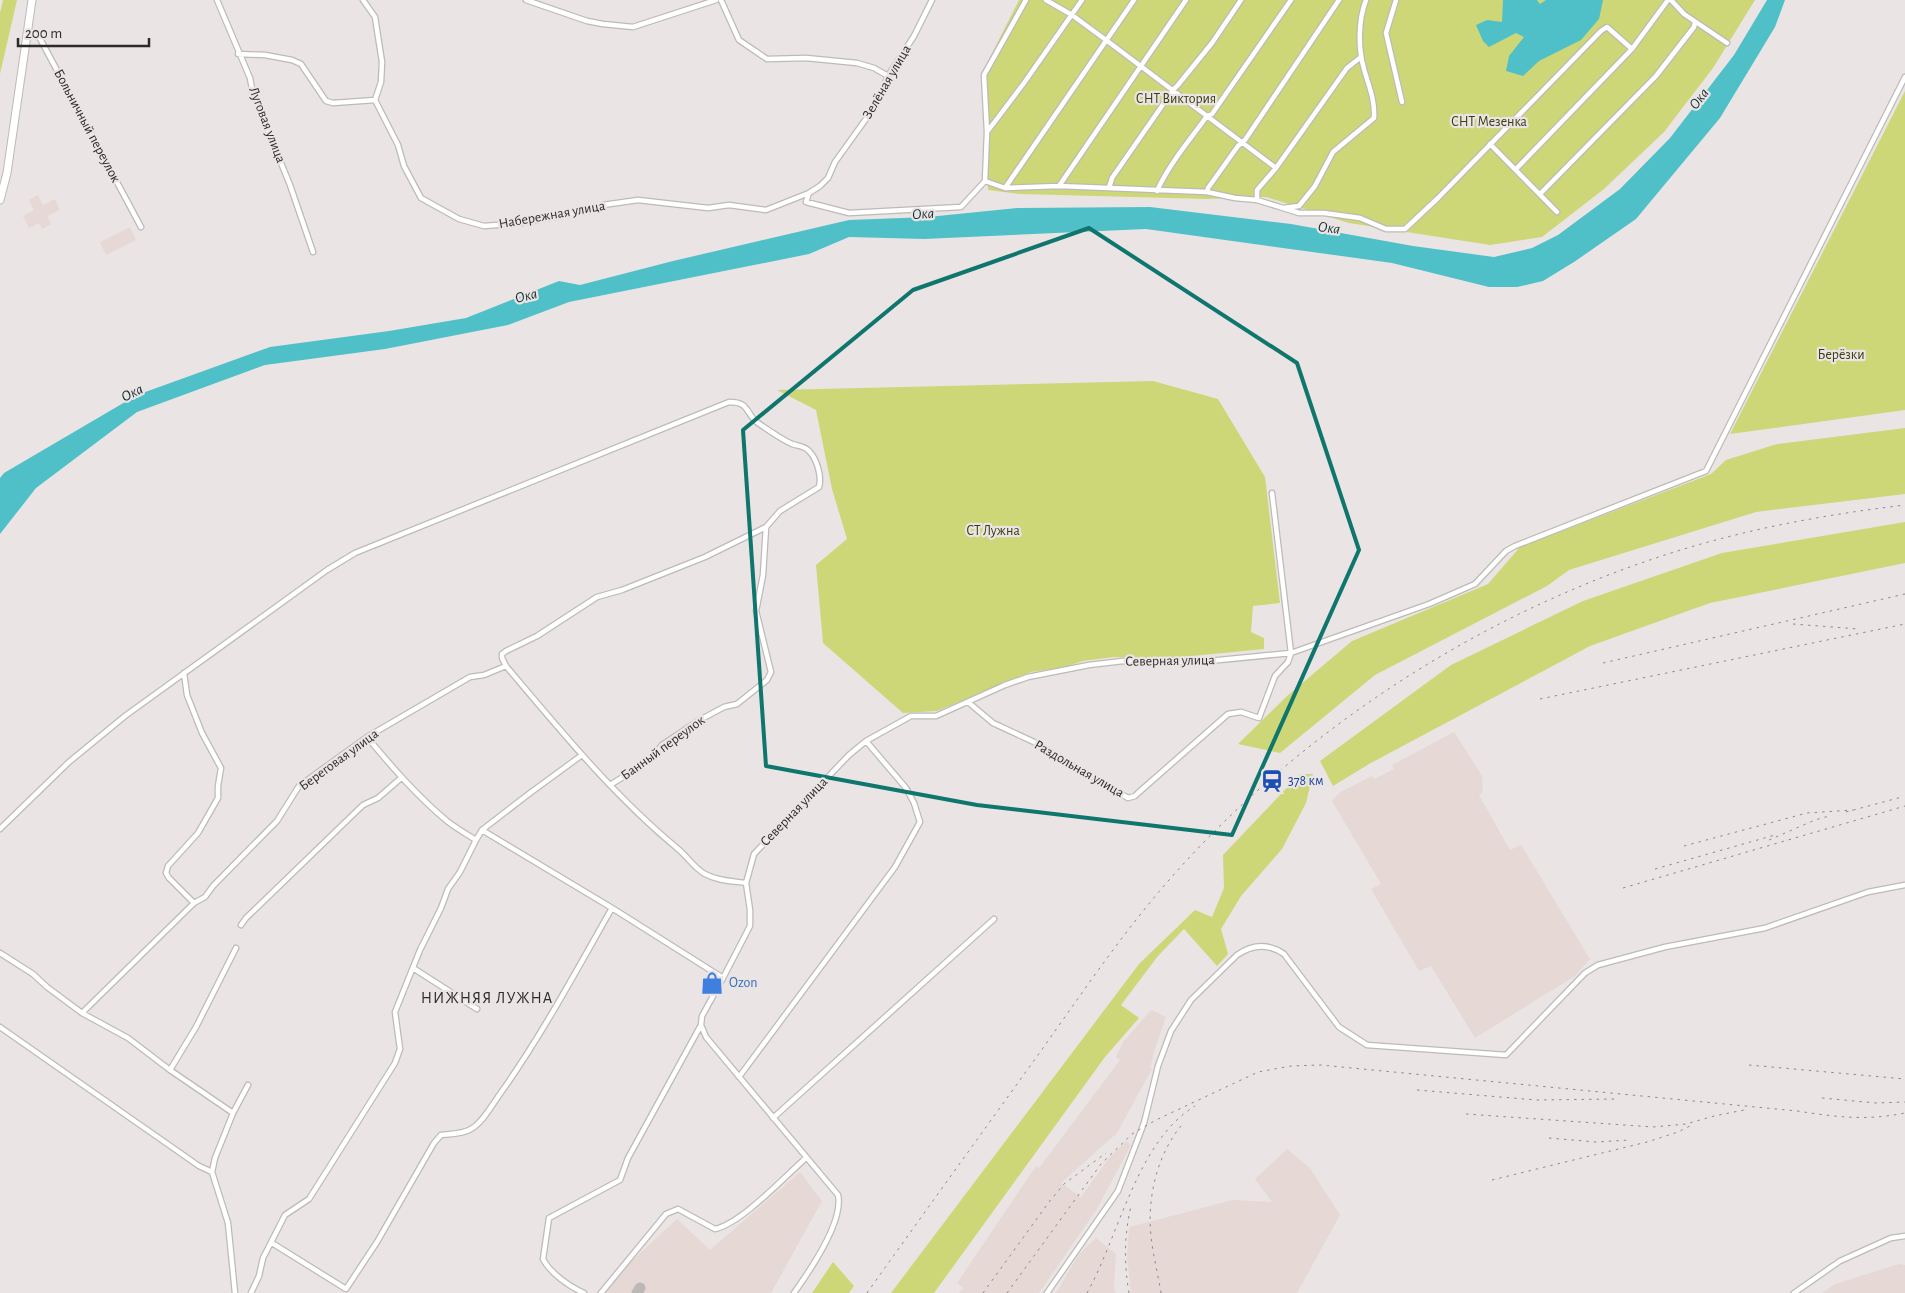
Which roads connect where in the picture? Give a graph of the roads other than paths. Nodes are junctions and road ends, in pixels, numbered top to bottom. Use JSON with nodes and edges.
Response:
{"nodes":[{"id":1,"x":32,"y":0,"type":"edge"},
{"id":2,"x":217,"y":0,"type":"edge"},
{"id":3,"x":363,"y":0,"type":"edge"},
{"id":4,"x":526,"y":0,"type":"edge"},
{"id":5,"x":716,"y":0,"type":"edge"},
{"id":6,"x":721,"y":0,"type":"edge"},
{"id":7,"x":932,"y":0,"type":"edge"},
{"id":8,"x":1026,"y":0,"type":"edge"},
{"id":9,"x":1046,"y":0,"type":"edge"},
{"id":10,"x":1082,"y":0,"type":"edge"},
{"id":11,"x":1134,"y":0,"type":"edge"},
{"id":12,"x":1186,"y":0,"type":"edge"},
{"id":13,"x":1241,"y":0,"type":"edge"},
{"id":14,"x":1291,"y":0,"type":"edge"},
{"id":15,"x":1339,"y":0,"type":"edge"},
{"id":16,"x":1366,"y":0,"type":"edge"},
{"id":17,"x":1396,"y":0,"type":"edge"},
{"id":18,"x":1669,"y":0,"type":"edge"},
{"id":19,"x":1072,"y":15,"type":"junction"},
{"id":20,"x":1695,"y":22,"type":"junction"},
{"id":21,"x":28,"y":32,"type":"junction"},
{"id":22,"x":1106,"y":40,"type":"junction"},
{"id":23,"x":1726,"y":43,"type":"dead end"},
{"id":24,"x":1632,"y":49,"type":"junction"},
{"id":25,"x":238,"y":54,"type":"junction"},
{"id":26,"x":1361,"y":56,"type":"junction"},
{"id":27,"x":1140,"y":65,"type":"junction"},
{"id":28,"x":888,"y":76,"type":"junction"},
{"id":29,"x":1905,"y":77,"type":"edge"},
{"id":30,"x":1173,"y":90,"type":"junction"},
{"id":31,"x":375,"y":100,"type":"junction"},
{"id":32,"x":1402,"y":102,"type":"dead end"},
{"id":33,"x":1207,"y":116,"type":"junction"},
{"id":34,"x":987,"y":132,"type":"junction"},
{"id":35,"x":1242,"y":142,"type":"junction"},
{"id":36,"x":1490,"y":144,"type":"junction"},
{"id":37,"x":1276,"y":168,"type":"junction"},
{"id":38,"x":1516,"y":170,"type":"junction"},
{"id":39,"x":985,"y":180,"type":"junction"},
{"id":40,"x":820,"y":186,"type":"joint"},
{"id":41,"x":1060,"y":186,"type":"junction"},
{"id":42,"x":1005,"y":188,"type":"junction"},
{"id":43,"x":1109,"y":188,"type":"junction"},
{"id":44,"x":1157,"y":191,"type":"junction"},
{"id":45,"x":1207,"y":192,"type":"junction"},
{"id":46,"x":810,"y":193,"type":"junction"},
{"id":47,"x":1540,"y":194,"type":"junction"},
{"id":48,"x":0,"y":200,"type":"edge"},
{"id":49,"x":1257,"y":200,"type":"junction"},
{"id":50,"x":1283,"y":208,"type":"junction"},
{"id":51,"x":1557,"y":212,"type":"dead end"},
{"id":52,"x":141,"y":228,"type":"dead end"},
{"id":53,"x":313,"y":252,"type":"dead end"},
{"id":54,"x":1272,"y":493,"type":"dead end"},
{"id":55,"x":766,"y":527,"type":"junction"},
{"id":56,"x":1291,"y":653,"type":"junction"},
{"id":57,"x":506,"y":666,"type":"junction"},
{"id":58,"x":184,"y":673,"type":"junction"},
{"id":59,"x":968,"y":702,"type":"junction"},
{"id":60,"x":367,"y":738,"type":"junction"},
{"id":61,"x":866,"y":741,"type":"junction"},
{"id":62,"x":582,"y":755,"type":"junction"},
{"id":63,"x":401,"y":778,"type":"junction"},
{"id":64,"x":610,"y":785,"type":"junction"},
{"id":65,"x":0,"y":829,"type":"edge"},
{"id":66,"x":482,"y":830,"type":"junction"},
{"id":67,"x":476,"y":840,"type":"junction"},
{"id":68,"x":746,"y":883,"type":"junction"},
{"id":69,"x":1905,"y":884,"type":"edge"},
{"id":70,"x":194,"y":903,"type":"junction"},
{"id":71,"x":612,"y":908,"type":"junction"},
{"id":72,"x":994,"y":919,"type":"dead end"},
{"id":73,"x":241,"y":925,"type":"dead end"},
{"id":74,"x":236,"y":948,"type":"dead end"},
{"id":75,"x":0,"y":953,"type":"edge"},
{"id":76,"x":413,"y":968,"type":"junction"},
{"id":77,"x":723,"y":978,"type":"junction"},
{"id":78,"x":477,"y":1009,"type":"dead end"},
{"id":79,"x":82,"y":1013,"type":"junction"},
{"id":80,"x":700,"y":1025,"type":"junction"},
{"id":81,"x":0,"y":1026,"type":"edge"},
{"id":82,"x":170,"y":1070,"type":"junction"},
{"id":83,"x":739,"y":1076,"type":"junction"},
{"id":84,"x":248,"y":1085,"type":"dead end"},
{"id":85,"x":233,"y":1113,"type":"junction"},
{"id":86,"x":773,"y":1118,"type":"junction"},
{"id":87,"x":806,"y":1158,"type":"junction"},
{"id":88,"x":212,"y":1172,"type":"junction"},
{"id":89,"x":1905,"y":1236,"type":"edge"},
{"id":90,"x":272,"y":1243,"type":"junction"},
{"id":91,"x":235,"y":1293,"type":"edge"},
{"id":92,"x":251,"y":1293,"type":"edge"},
{"id":93,"x":584,"y":1293,"type":"edge"},
{"id":94,"x":601,"y":1293,"type":"edge"},
{"id":95,"x":794,"y":1293,"type":"edge"},
{"id":96,"x":1047,"y":1293,"type":"edge"},
{"id":97,"x":1794,"y":1293,"type":"edge"}],
"edges":[{"from":1,"to":21,"type":"main road"},
{"from":2,"to":25,"type":"street","name":"Луговая улица"},
{"from":3,"to":31,"type":"street"},
{"from":4,"to":5,"type":"street"},
{"from":6,"to":28,"type":"street"},
{"from":7,"to":28,"type":"street","name":"Зелёная улица"},
{"from":8,"to":34,"type":"street"},
{"from":9,"to":19,"type":"street"},
{"from":10,"to":19,"type":"street"},
{"from":11,"to":22,"type":"street"},
{"from":12,"to":27,"type":"street"},
{"from":13,"to":30,"type":"street"},
{"from":14,"to":33,"type":"street"},
{"from":15,"to":35,"type":"street"},
{"from":16,"to":26,"type":"street"},
{"from":17,"to":32,"type":"street"},
{"from":18,"to":20,"type":"street"},
{"from":18,"to":24,"type":"street"},
{"from":19,"to":22,"type":"street"},
{"from":19,"to":34,"type":"street"},
{"from":20,"to":23,"type":"street"},
{"from":20,"to":47,"type":"street"},
{"from":21,"to":48,"type":"main road"},
{"from":21,"to":52,"type":"street","name":"Больничный переулок"},
{"from":22,"to":27,"type":"street"},
{"from":22,"to":42,"type":"street"},
{"from":24,"to":36,"type":"street"},
{"from":24,"to":38,"type":"street"},
{"from":25,"to":31,"type":"street"},
{"from":25,"to":53,"type":"street","name":"Луговая улица"},
{"from":26,"to":37,"type":"street"},
{"from":26,"to":50,"type":"street"},
{"from":27,"to":30,"type":"street"},
{"from":27,"to":41,"type":"street"},
{"from":28,"to":40,"type":"street","name":"Зелёная улица"},
{"from":29,"to":56,"type":"street","name":"Северная улица"},
{"from":30,"to":33,"type":"street"},
{"from":30,"to":43,"type":"street"},
{"from":31,"to":46,"type":"street","name":"Набережная улица"},
{"from":33,"to":35,"type":"street"},
{"from":33,"to":44,"type":"street"},
{"from":34,"to":39,"type":"street"},
{"from":35,"to":37,"type":"street"},
{"from":35,"to":45,"type":"street"},
{"from":36,"to":38,"type":"street"},
{"from":36,"to":50,"type":"street"},
{"from":37,"to":49,"type":"street"},
{"from":38,"to":47,"type":"street"},
{"from":39,"to":42,"type":"street"},
{"from":39,"to":46,"type":"street"},
{"from":40,"to":46,"type":"street","name":"Набережная улица"},
{"from":41,"to":42,"type":"street"},
{"from":41,"to":43,"type":"street"},
{"from":43,"to":44,"type":"street"},
{"from":44,"to":45,"type":"street"},
{"from":45,"to":49,"type":"street"},
{"from":47,"to":51,"type":"street"},
{"from":49,"to":50,"type":"street"},
{"from":54,"to":56,"type":"street"},
{"from":55,"to":57,"type":"street"},
{"from":55,"to":58,"type":"street"},
{"from":55,"to":64,"type":"street","name":"Банный переулок"},
{"from":56,"to":59,"type":"street","name":"Северная улица"},
{"from":56,"to":59,"type":"street","name":"Раздольная улица"},
{"from":57,"to":60,"type":"street","name":"Береговая улица"},
{"from":57,"to":62,"type":"street"},
{"from":58,"to":65,"type":"street"},
{"from":58,"to":70,"type":"street"},
{"from":59,"to":61,"type":"street","name":"Северная улица"},
{"from":60,"to":63,"type":"street"},
{"from":60,"to":70,"type":"street","name":"Береговая улица"},
{"from":61,"to":68,"type":"street","name":"Северная улица"},
{"from":61,"to":83,"type":"street"},
{"from":62,"to":64,"type":"street"},
{"from":62,"to":66,"type":"street"},
{"from":63,"to":67,"type":"street"},
{"from":63,"to":73,"type":"street"},
{"from":64,"to":68,"type":"street"},
{"from":66,"to":67,"type":"street"},
{"from":66,"to":71,"type":"street"},
{"from":67,"to":76,"type":"street"},
{"from":68,"to":77,"type":"street","name":"Северная улица"},
{"from":69,"to":96,"type":"street"},
{"from":70,"to":79,"type":"street"},
{"from":71,"to":77,"type":"street"},
{"from":71,"to":90,"type":"street"},
{"from":72,"to":86,"type":"street"},
{"from":74,"to":82,"type":"street"},
{"from":75,"to":79,"type":"street"},
{"from":76,"to":78,"type":"street"},
{"from":76,"to":90,"type":"street"},
{"from":77,"to":80,"type":"street","name":"Северная улица"},
{"from":79,"to":82,"type":"street"},
{"from":80,"to":83,"type":"street"},
{"from":80,"to":93,"type":"street","name":"Северная улица"},
{"from":81,"to":88,"type":"street"},
{"from":82,"to":85,"type":"street"},
{"from":83,"to":86,"type":"street"},
{"from":84,"to":85,"type":"street"},
{"from":85,"to":88,"type":"street"},
{"from":86,"to":87,"type":"street"},
{"from":87,"to":94,"type":"street"},
{"from":87,"to":95,"type":"street"},
{"from":88,"to":91,"type":"street"},
{"from":89,"to":97,"type":"street"},
{"from":90,"to":92,"type":"street"}]}
